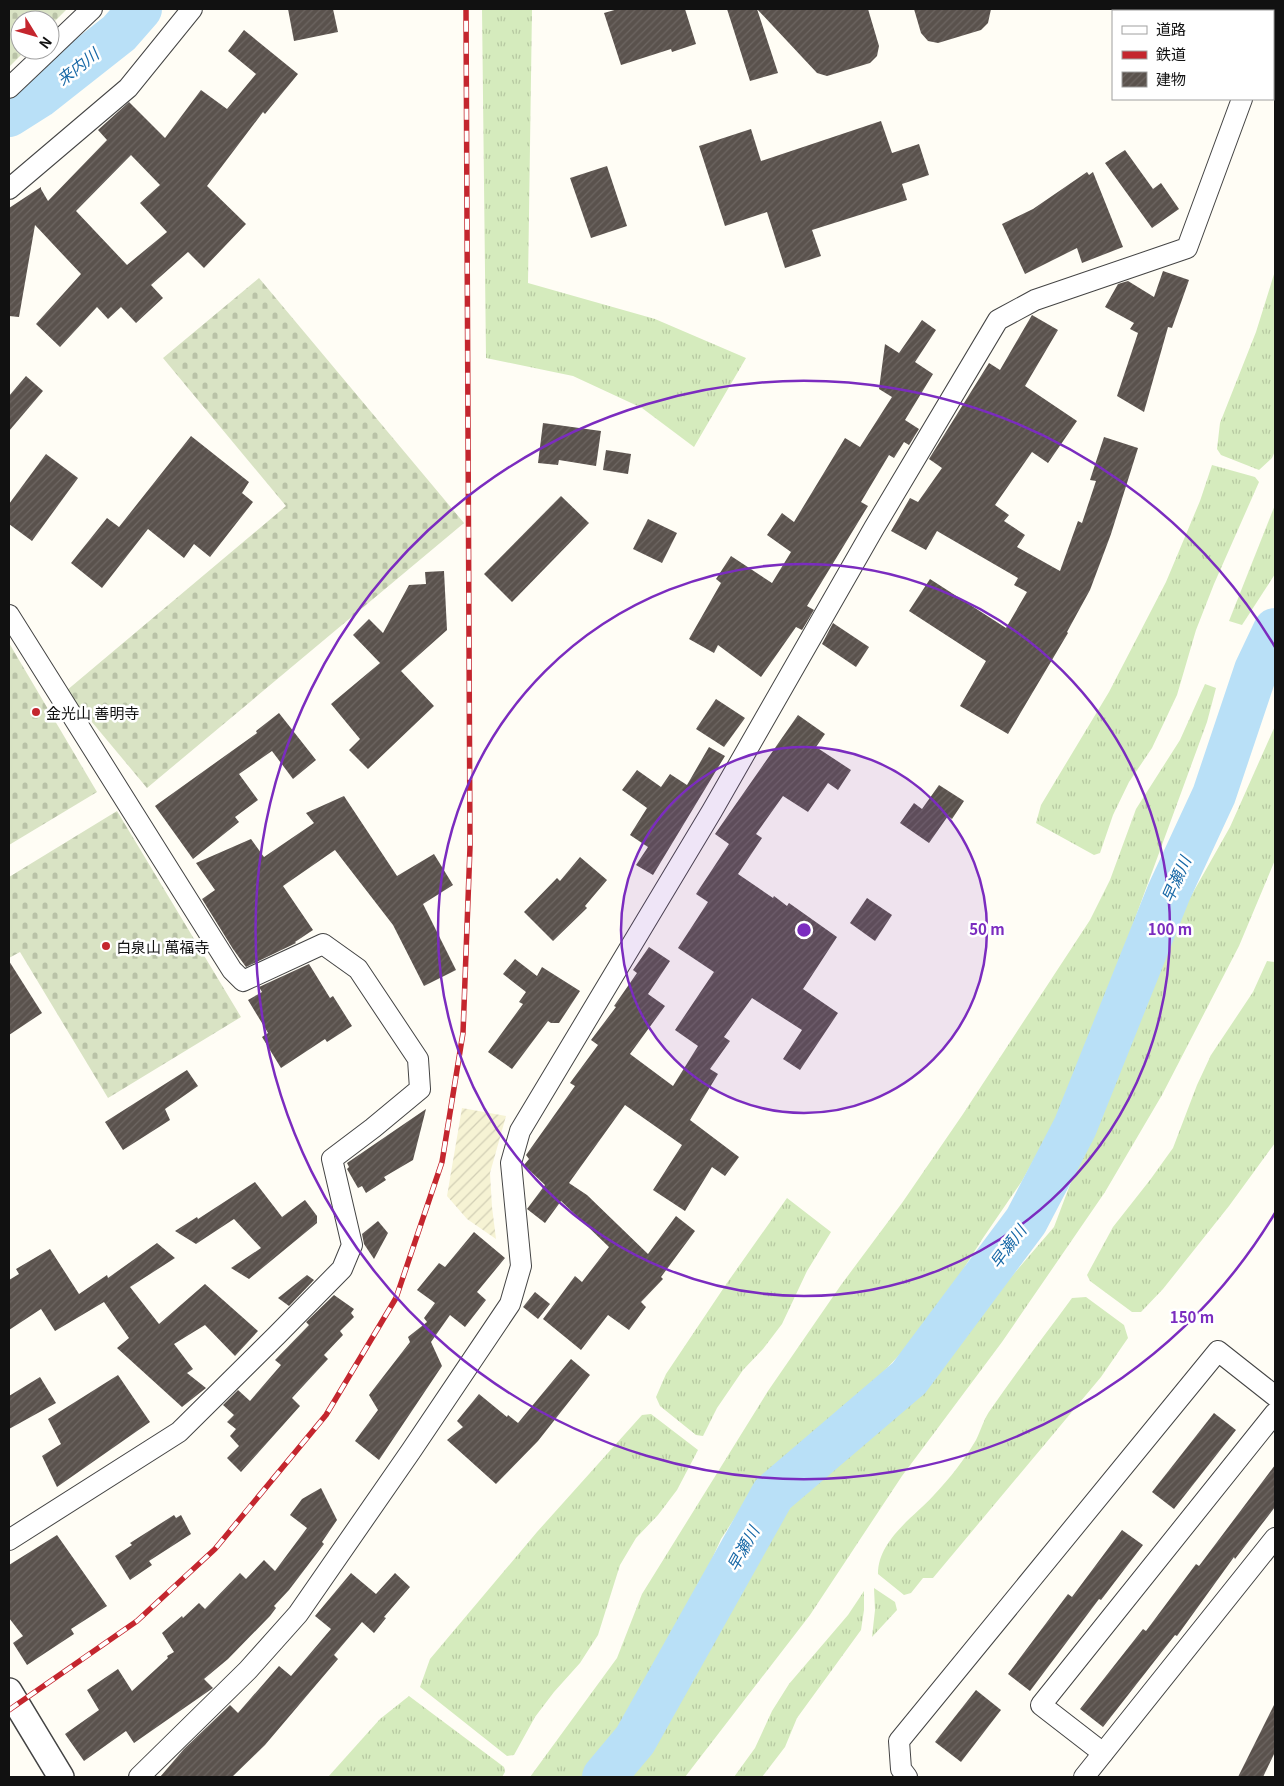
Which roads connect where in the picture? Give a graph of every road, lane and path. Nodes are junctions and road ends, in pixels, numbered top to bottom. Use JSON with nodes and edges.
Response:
{"nodes":[{"id":1,"x":92,"y":9,"type":"edge"},
{"id":2,"x":192,"y":9,"type":"edge"},
{"id":3,"x":60,"y":39,"type":"edge"},
{"id":4,"x":38,"y":60,"type":"edge"},
{"id":5,"x":9,"y":88,"type":"edge"},
{"id":6,"x":1242,"y":100,"type":"edge"},
{"id":7,"x":9,"y":189,"type":"edge"},
{"id":8,"x":9,"y":615,"type":"edge"},
{"id":9,"x":1275,"y":1396,"type":"edge"},
{"id":10,"x":1275,"y":1413,"type":"edge"},
{"id":11,"x":1275,"y":1538,"type":"edge"},
{"id":12,"x":9,"y":1540,"type":"edge"},
{"id":13,"x":9,"y":1692,"type":"edge"},
{"id":14,"x":1103,"y":1753,"type":"junction"},
{"id":15,"x":901,"y":1775,"type":"edge"},
{"id":16,"x":62,"y":1777,"type":"edge"},
{"id":17,"x":138,"y":1777,"type":"edge"},
{"id":18,"x":1084,"y":1777,"type":"edge"}],
"edges":[{"from":1,"to":3,"type":"street"},
{"from":2,"to":7,"type":"street"},
{"from":4,"to":5,"type":"street"},
{"from":6,"to":17,"type":"street"},
{"from":8,"to":12,"type":"street"},
{"from":9,"to":15,"type":"street"},
{"from":10,"to":14,"type":"street"},
{"from":11,"to":14,"type":"street"},
{"from":13,"to":16,"type":"street"},
{"from":14,"to":18,"type":"street"}]}
